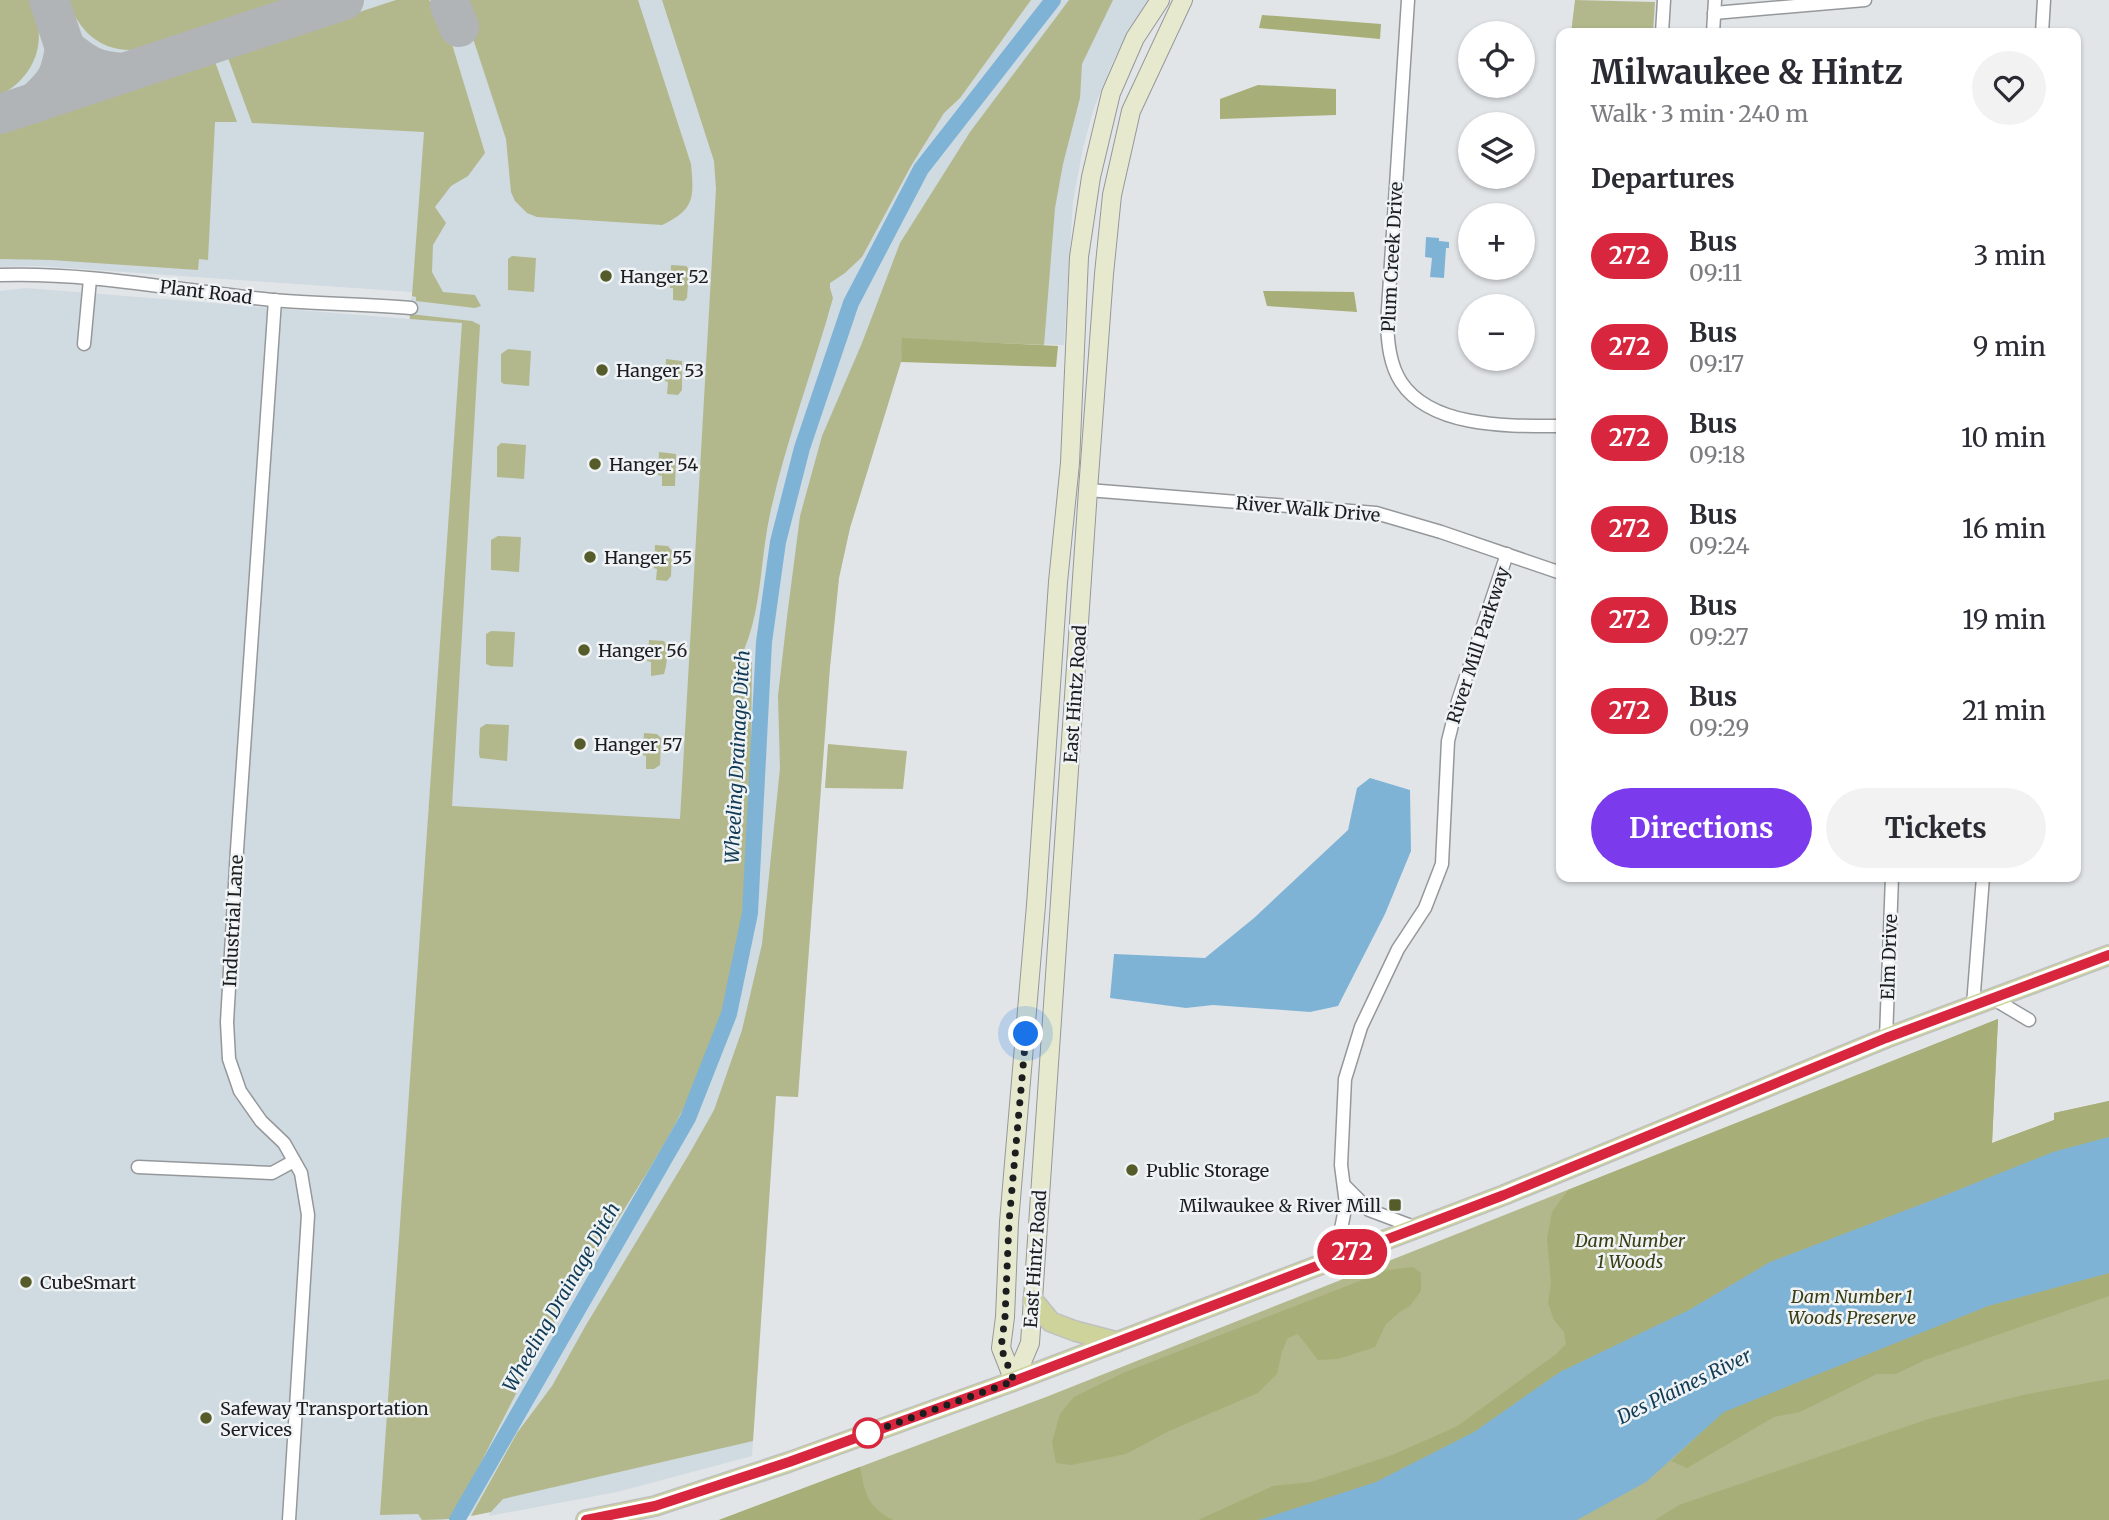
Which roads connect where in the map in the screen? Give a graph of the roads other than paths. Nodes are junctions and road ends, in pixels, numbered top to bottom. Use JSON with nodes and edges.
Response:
{"nodes":[{"id":1,"x":1160,"y":0,"type":"edge"},
{"id":2,"x":1183,"y":0,"type":"edge"},
{"id":3,"x":1408,"y":0,"type":"edge"},
{"id":4,"x":1664,"y":0,"type":"edge"},
{"id":5,"x":1865,"y":0,"type":"edge"},
{"id":6,"x":2044,"y":0,"type":"edge"},
{"id":7,"x":1715,"y":6,"type":"edge"},
{"id":8,"x":1662,"y":28,"type":"edge"},
{"id":9,"x":1713,"y":28,"type":"edge"},
{"id":10,"x":2042,"y":28,"type":"edge"},
{"id":11,"x":0,"y":275,"type":"edge"},
{"id":12,"x":90,"y":279,"type":"junction"},
{"id":13,"x":275,"y":300,"type":"junction"},
{"id":14,"x":411,"y":308,"type":"dead end"},
{"id":15,"x":84,"y":344,"type":"dead end"},
{"id":16,"x":1556,"y":426,"type":"edge"},
{"id":17,"x":1088,"y":490,"type":"junction"},
{"id":18,"x":1507,"y":554,"type":"junction"},
{"id":19,"x":1556,"y":572,"type":"edge"},
{"id":20,"x":1892,"y":882,"type":"edge"},
{"id":21,"x":1983,"y":882,"type":"edge"},
{"id":22,"x":2109,"y":955,"type":"edge"},
{"id":23,"x":1983,"y":1002,"type":"junction"},
{"id":24,"x":2029,"y":1020,"type":"dead end"},
{"id":25,"x":1886,"y":1038,"type":"junction"},
{"id":26,"x":294,"y":1161,"type":"junction"},
{"id":27,"x":138,"y":1167,"type":"dead end"},
{"id":28,"x":1344,"y":1184,"type":"junction"},
{"id":29,"x":1417,"y":1228,"type":"junction"},
{"id":30,"x":1335,"y":1259,"type":"junction"},
{"id":31,"x":1032,"y":1300,"type":"junction"},
{"id":32,"x":1117,"y":1342,"type":"junction"},
{"id":33,"x":1014,"y":1381,"type":"junction"},
{"id":34,"x":289,"y":1520,"type":"edge"},
{"id":35,"x":586,"y":1520,"type":"edge"}],
"edges":[{"from":1,"to":33,"type":"main road","name":"East Hintz Road"},
{"from":2,"to":17,"type":"main road","name":"East Hintz Road"},
{"from":3,"to":16,"type":"street","name":"Plum Creek Drive"},
{"from":4,"to":8,"type":"street"},
{"from":5,"to":7,"type":"street"},
{"from":6,"to":10,"type":"street"},
{"from":7,"to":9,"type":"street"},
{"from":11,"to":12,"type":"street","name":"Plant Road"},
{"from":12,"to":13,"type":"street","name":"Plant Road"},
{"from":12,"to":15,"type":"street"},
{"from":13,"to":14,"type":"street","name":"Plant Road"},
{"from":13,"to":26,"type":"street","name":"Industrial Lane"},
{"from":17,"to":18,"type":"street","name":"River Walk Drive"},
{"from":17,"to":31,"type":"main road","name":"East Hintz Road"},
{"from":18,"to":19,"type":"street","name":"River Walk Drive"},
{"from":18,"to":28,"type":"street","name":"River Mill Parkway"},
{"from":20,"to":25,"type":"street","name":"Elm Drive"},
{"from":21,"to":23,"type":"street"},
{"from":22,"to":23,"type":"main road"},
{"from":23,"to":24,"type":"street"},
{"from":23,"to":25,"type":"main road"},
{"from":25,"to":29,"type":"main road"},
{"from":26,"to":27,"type":"street"},
{"from":26,"to":34,"type":"street","name":"Industrial Lane"},
{"from":28,"to":29,"type":"street"},
{"from":28,"to":30,"type":"street","name":"River Mill Parkway"},
{"from":29,"to":30,"type":"main road"},
{"from":30,"to":32,"type":"main road"},
{"from":31,"to":32,"type":"main road"},
{"from":31,"to":33,"type":"main road","name":"East Hintz Road"},
{"from":32,"to":33,"type":"main road"},
{"from":33,"to":35,"type":"main road"}]}
